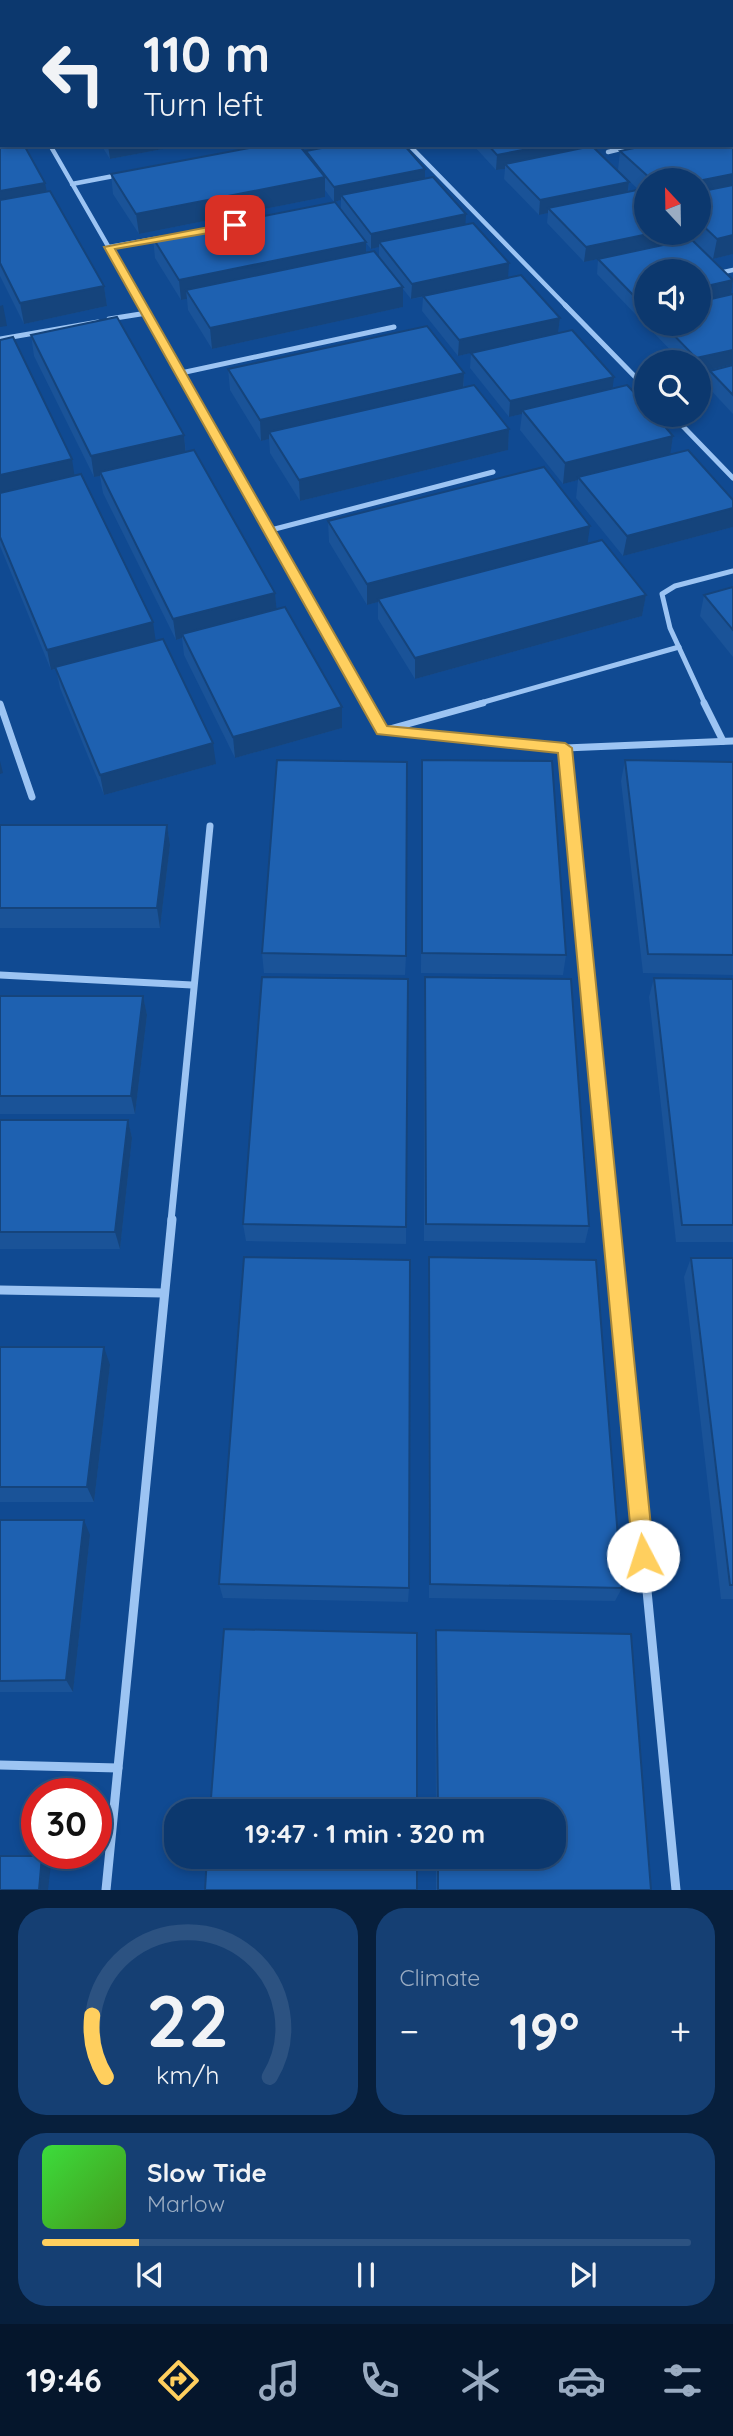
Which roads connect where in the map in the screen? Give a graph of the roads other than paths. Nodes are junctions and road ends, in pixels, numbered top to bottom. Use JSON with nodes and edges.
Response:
{"nodes":[{"id":1,"x":51,"y":147,"type":"edge"},
{"id":2,"x":411,"y":147,"type":"edge"},
{"id":3,"x":629,"y":147,"type":"edge"},
{"id":4,"x":608,"y":152,"type":"dead end"},
{"id":5,"x":126,"y":173,"type":"edge"},
{"id":6,"x":72,"y":184,"type":"junction"},
{"id":7,"x":163,"y":238,"type":"edge"},
{"id":8,"x":109,"y":247,"type":"junction"},
{"id":9,"x":733,"y":270,"type":"edge"},
{"id":10,"x":724,"y":272,"type":"edge"},
{"id":11,"x":146,"y":313,"type":"junction"},
{"id":12,"x":394,"y":327,"type":"dead end"},
{"id":13,"x":0,"y":340,"type":"edge"},
{"id":14,"x":181,"y":373,"type":"junction"},
{"id":15,"x":634,"y":376,"type":"edge"},
{"id":16,"x":683,"y":427,"type":"edge"},
{"id":17,"x":493,"y":472,"type":"dead end"},
{"id":18,"x":733,"y":478,"type":"edge"},
{"id":19,"x":271,"y":530,"type":"junction"},
{"id":20,"x":733,"y":571,"type":"edge"},
{"id":21,"x":680,"y":647,"type":"junction"},
{"id":22,"x":0,"y":704,"type":"edge"},
{"id":23,"x":382,"y":731,"type":"junction"},
{"id":24,"x":723,"y":741,"type":"junction"},
{"id":25,"x":733,"y":741,"type":"edge"},
{"id":26,"x":565,"y":748,"type":"junction"},
{"id":27,"x":32,"y":797,"type":"dead end"},
{"id":28,"x":210,"y":826,"type":"dead end"},
{"id":29,"x":0,"y":975,"type":"edge"},
{"id":30,"x":192,"y":985,"type":"junction"},
{"id":31,"x":0,"y":1290,"type":"edge"},
{"id":32,"x":163,"y":1293,"type":"junction"},
{"id":33,"x":0,"y":1765,"type":"edge"},
{"id":34,"x":118,"y":1768,"type":"junction"},
{"id":35,"x":106,"y":1890,"type":"edge"},
{"id":36,"x":676,"y":1890,"type":"edge"}],
"edges":[{"from":1,"to":6,"type":"street"},
{"from":2,"to":15,"type":"street"},
{"from":3,"to":4,"type":"street"},
{"from":5,"to":6,"type":"street"},
{"from":6,"to":8,"type":"street"},
{"from":7,"to":8,"type":"street"},
{"from":8,"to":11,"type":"street"},
{"from":9,"to":10,"type":"street"},
{"from":11,"to":13,"type":"street"},
{"from":11,"to":14,"type":"street"},
{"from":12,"to":14,"type":"street"},
{"from":14,"to":19,"type":"street"},
{"from":16,"to":18,"type":"street"},
{"from":17,"to":19,"type":"street"},
{"from":19,"to":23,"type":"street"},
{"from":20,"to":21,"type":"street"},
{"from":21,"to":23,"type":"street"},
{"from":21,"to":24,"type":"street"},
{"from":22,"to":27,"type":"street"},
{"from":23,"to":26,"type":"street"},
{"from":24,"to":25,"type":"street"},
{"from":24,"to":26,"type":"street"},
{"from":26,"to":36,"type":"street"},
{"from":28,"to":30,"type":"street"},
{"from":29,"to":30,"type":"street"},
{"from":30,"to":32,"type":"street"},
{"from":31,"to":32,"type":"street"},
{"from":32,"to":34,"type":"street"},
{"from":33,"to":34,"type":"street"},
{"from":34,"to":35,"type":"street"}]}
